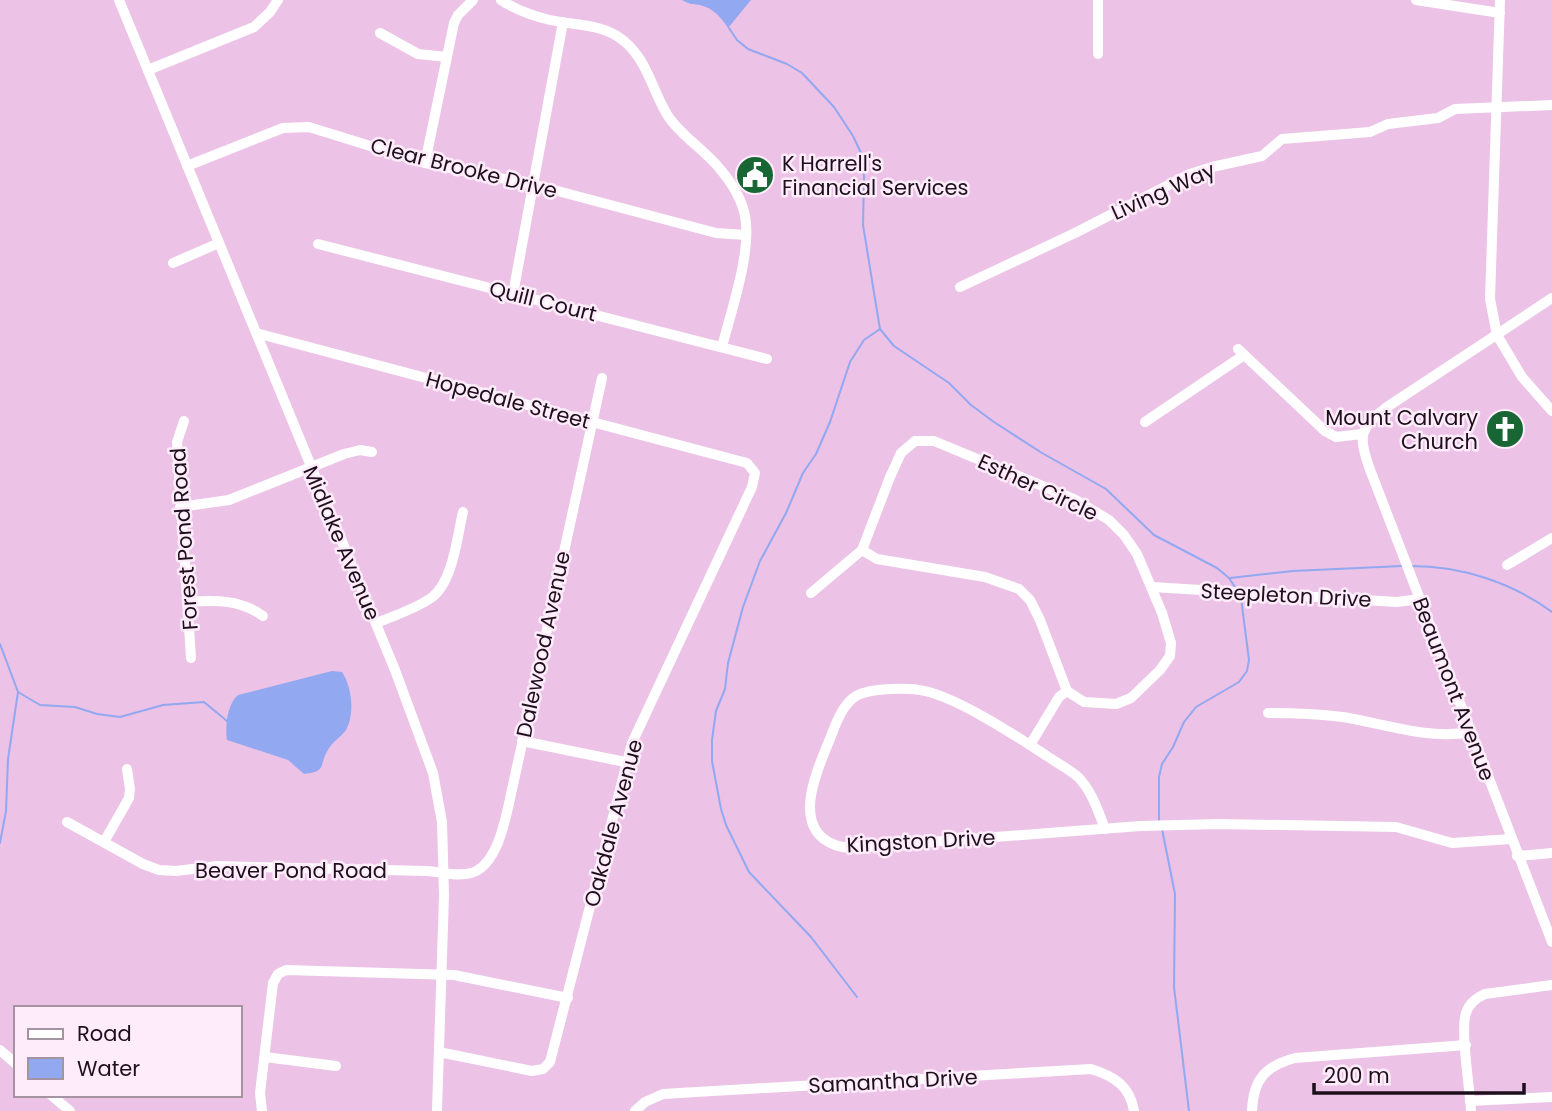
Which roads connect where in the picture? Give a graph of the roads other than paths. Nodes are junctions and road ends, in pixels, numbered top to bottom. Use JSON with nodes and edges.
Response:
{"nodes":[{"id":1,"x":119,"y":0,"type":"edge"},
{"id":2,"x":278,"y":0,"type":"edge"},
{"id":3,"x":473,"y":0,"type":"edge"},
{"id":4,"x":501,"y":0,"type":"edge"},
{"id":5,"x":1098,"y":0,"type":"edge"},
{"id":6,"x":1416,"y":0,"type":"edge"},
{"id":7,"x":1500,"y":0,"type":"edge"},
{"id":8,"x":1500,"y":13,"type":"junction"},
{"id":9,"x":563,"y":22,"type":"junction"},
{"id":10,"x":380,"y":33,"type":"dead end"},
{"id":11,"x":1098,"y":54,"type":"dead end"},
{"id":12,"x":447,"y":57,"type":"junction"},
{"id":13,"x":148,"y":70,"type":"junction"},
{"id":14,"x":1552,"y":105,"type":"edge"},
{"id":15,"x":1497,"y":106,"type":"junction"},
{"id":16,"x":425,"y":163,"type":"junction"},
{"id":17,"x":187,"y":166,"type":"junction"},
{"id":18,"x":535,"y":185,"type":"junction"},
{"id":19,"x":746,"y":235,"type":"junction"},
{"id":20,"x":219,"y":243,"type":"junction"},
{"id":21,"x":318,"y":244,"type":"dead end"},
{"id":22,"x":173,"y":263,"type":"dead end"},
{"id":23,"x":960,"y":287,"type":"dead end"},
{"id":24,"x":513,"y":294,"type":"junction"},
{"id":25,"x":1552,"y":298,"type":"edge"},
{"id":26,"x":256,"y":333,"type":"junction"},
{"id":27,"x":1497,"y":335,"type":"junction"},
{"id":28,"x":722,"y":346,"type":"junction"},
{"id":29,"x":767,"y":359,"type":"dead end"},
{"id":30,"x":602,"y":377,"type":"dead end"},
{"id":31,"x":1552,"y":411,"type":"edge"},
{"id":32,"x":184,"y":421,"type":"dead end"},
{"id":33,"x":591,"y":422,"type":"junction"},
{"id":34,"x":1145,"y":422,"type":"dead end"},
{"id":35,"x":1362,"y":434,"type":"junction"},
{"id":36,"x":372,"y":452,"type":"dead end"},
{"id":37,"x":311,"y":468,"type":"junction"},
{"id":38,"x":755,"y":473,"type":"joint"},
{"id":39,"x":180,"y":507,"type":"junction"},
{"id":40,"x":463,"y":512,"type":"dead end"},
{"id":41,"x":1552,"y":538,"type":"edge"},
{"id":42,"x":862,"y":550,"type":"junction"},
{"id":43,"x":1507,"y":565,"type":"dead end"},
{"id":44,"x":1152,"y":587,"type":"junction"},
{"id":45,"x":811,"y":593,"type":"dead end"},
{"id":46,"x":1420,"y":599,"type":"junction"},
{"id":47,"x":187,"y":602,"type":"junction"},
{"id":48,"x":263,"y":616,"type":"dead end"},
{"id":49,"x":376,"y":623,"type":"junction"},
{"id":50,"x":191,"y":658,"type":"dead end"},
{"id":51,"x":1067,"y":691,"type":"junction"},
{"id":52,"x":1268,"y":713,"type":"dead end"},
{"id":53,"x":1471,"y":732,"type":"junction"},
{"id":54,"x":522,"y":741,"type":"junction"},
{"id":55,"x":1030,"y":745,"type":"junction"},
{"id":56,"x":625,"y":762,"type":"junction"},
{"id":57,"x":127,"y":769,"type":"dead end"},
{"id":58,"x":67,"y":822,"type":"dead end"},
{"id":59,"x":1105,"y":829,"type":"junction"},
{"id":60,"x":1511,"y":839,"type":"junction"},
{"id":61,"x":104,"y":842,"type":"junction"},
{"id":62,"x":1552,"y":853,"type":"edge"},
{"id":63,"x":1517,"y":856,"type":"junction"},
{"id":64,"x":444,"y":872,"type":"junction"},
{"id":65,"x":1552,"y":942,"type":"edge"},
{"id":66,"x":441,"y":974,"type":"junction"},
{"id":67,"x":1552,"y":985,"type":"edge"},
{"id":68,"x":568,"y":998,"type":"junction"},
{"id":69,"x":1466,"y":1045,"type":"junction"},
{"id":70,"x":0,"y":1050,"type":"edge"},
{"id":71,"x":439,"y":1052,"type":"junction"},
{"id":72,"x":265,"y":1057,"type":"junction"},
{"id":73,"x":14,"y":1062,"type":"edge"},
{"id":74,"x":336,"y":1066,"type":"dead end"},
{"id":75,"x":53,"y":1097,"type":"edge"},
{"id":76,"x":1552,"y":1097,"type":"edge"},
{"id":77,"x":1471,"y":1106,"type":"edge"},
{"id":78,"x":70,"y":1111,"type":"edge"},
{"id":79,"x":262,"y":1111,"type":"edge"},
{"id":80,"x":438,"y":1111,"type":"edge"},
{"id":81,"x":635,"y":1111,"type":"edge"},
{"id":82,"x":1134,"y":1111,"type":"edge"},
{"id":83,"x":1252,"y":1111,"type":"edge"}],
"edges":[{"from":1,"to":13,"type":"street","name":"Midlake Avenue"},
{"from":2,"to":13,"type":"street"},
{"from":3,"to":12,"type":"street"},
{"from":4,"to":9,"type":"street"},
{"from":5,"to":11,"type":"street"},
{"from":6,"to":8,"type":"street"},
{"from":7,"to":8,"type":"street"},
{"from":8,"to":15,"type":"street"},
{"from":9,"to":18,"type":"street"},
{"from":9,"to":19,"type":"street"},
{"from":10,"to":12,"type":"street"},
{"from":12,"to":16,"type":"street"},
{"from":13,"to":17,"type":"street","name":"Midlake Avenue"},
{"from":14,"to":15,"type":"street","name":"Living Way"},
{"from":15,"to":23,"type":"street","name":"Living Way"},
{"from":15,"to":27,"type":"street"},
{"from":16,"to":17,"type":"street","name":"Clear Brooke Drive"},
{"from":16,"to":18,"type":"street","name":"Clear Brooke Drive"},
{"from":17,"to":20,"type":"street","name":"Midlake Avenue"},
{"from":18,"to":19,"type":"street","name":"Clear Brooke Drive"},
{"from":18,"to":24,"type":"street"},
{"from":19,"to":28,"type":"street"},
{"from":20,"to":22,"type":"street"},
{"from":20,"to":26,"type":"street","name":"Midlake Avenue"},
{"from":21,"to":24,"type":"street","name":"Quill Court"},
{"from":24,"to":28,"type":"street","name":"Quill Court"},
{"from":25,"to":27,"type":"street"},
{"from":26,"to":33,"type":"street","name":"Hopedale Street"},
{"from":26,"to":37,"type":"street","name":"Midlake Avenue"},
{"from":27,"to":31,"type":"street"},
{"from":27,"to":35,"type":"street"},
{"from":28,"to":29,"type":"street","name":"Quill Court"},
{"from":30,"to":33,"type":"street","name":"Dalewood Avenue"},
{"from":32,"to":39,"type":"street","name":"Forest Pond Road"},
{"from":33,"to":38,"type":"street","name":"Hopedale Street"},
{"from":33,"to":54,"type":"street","name":"Dalewood Avenue"},
{"from":34,"to":35,"type":"street"},
{"from":35,"to":46,"type":"street","name":"Beaumont Avenue"},
{"from":36,"to":37,"type":"street"},
{"from":37,"to":39,"type":"street"},
{"from":37,"to":49,"type":"street","name":"Midlake Avenue"},
{"from":38,"to":56,"type":"street","name":"Oakdale Avenue"},
{"from":39,"to":47,"type":"street","name":"Forest Pond Road"},
{"from":40,"to":49,"type":"street"},
{"from":41,"to":43,"type":"street"},
{"from":42,"to":44,"type":"street","name":"Esther Circle"},
{"from":42,"to":45,"type":"street","name":"Esther Circle"},
{"from":42,"to":51,"type":"street"},
{"from":44,"to":46,"type":"street","name":"Steepleton Drive"},
{"from":44,"to":51,"type":"street","name":"Esther Circle"},
{"from":46,"to":53,"type":"street","name":"Beaumont Avenue"},
{"from":47,"to":48,"type":"street"},
{"from":47,"to":50,"type":"street","name":"Forest Pond Road"},
{"from":49,"to":64,"type":"street","name":"Midlake Avenue"},
{"from":51,"to":55,"type":"street"},
{"from":52,"to":53,"type":"street"},
{"from":53,"to":60,"type":"street","name":"Beaumont Avenue"},
{"from":54,"to":56,"type":"street"},
{"from":54,"to":64,"type":"street","name":"Dalewood Avenue"},
{"from":55,"to":59,"type":"street","name":"Kingston Drive"},
{"from":55,"to":59,"type":"street","name":"Kingston Drive"},
{"from":56,"to":68,"type":"street","name":"Oakdale Avenue"},
{"from":57,"to":61,"type":"street"},
{"from":58,"to":61,"type":"street","name":"Beaver Pond Road"},
{"from":59,"to":60,"type":"street","name":"Kingston Drive"},
{"from":60,"to":63,"type":"street","name":"Beaumont Avenue"},
{"from":61,"to":64,"type":"street","name":"Beaver Pond Road"},
{"from":62,"to":63,"type":"street"},
{"from":63,"to":65,"type":"street","name":"Beaumont Avenue"},
{"from":64,"to":66,"type":"street","name":"Midlake Avenue"},
{"from":66,"to":68,"type":"street"},
{"from":66,"to":71,"type":"street","name":"Midlake Avenue"},
{"from":66,"to":72,"type":"street"},
{"from":67,"to":69,"type":"street"},
{"from":68,"to":71,"type":"street","name":"Oakdale Avenue"},
{"from":69,"to":77,"type":"street"},
{"from":69,"to":83,"type":"street"},
{"from":70,"to":73,"type":"street"},
{"from":71,"to":80,"type":"street","name":"Midlake Avenue"},
{"from":72,"to":74,"type":"street"},
{"from":72,"to":79,"type":"street"},
{"from":75,"to":78,"type":"street"},
{"from":76,"to":77,"type":"street"},
{"from":81,"to":82,"type":"street","name":"Samantha Drive"}]}
